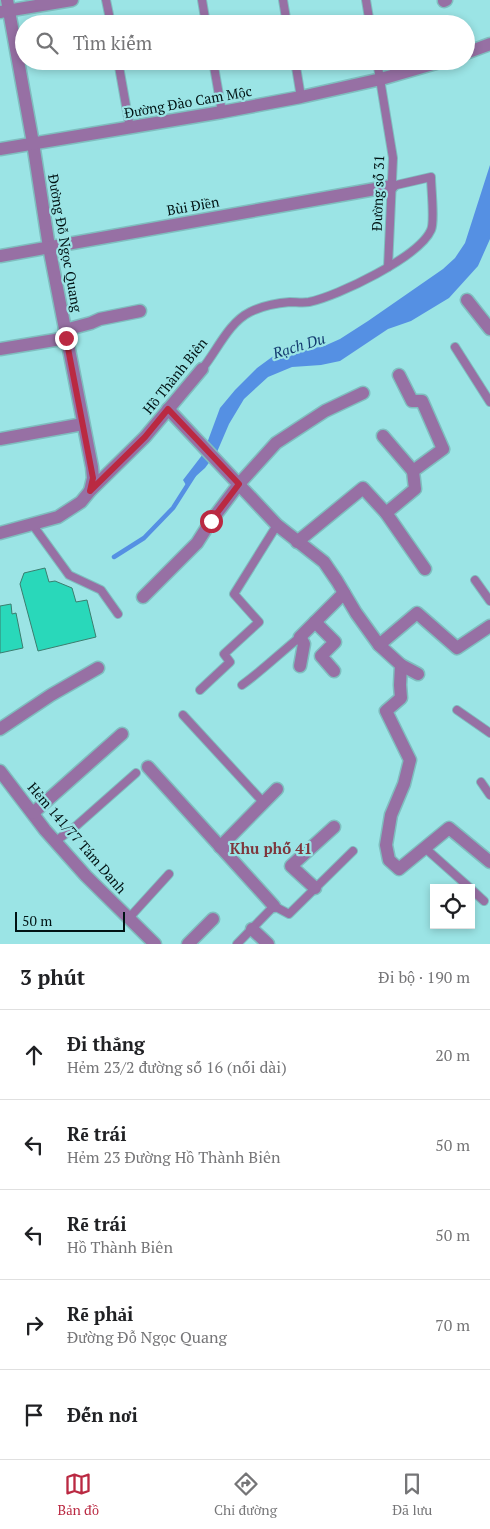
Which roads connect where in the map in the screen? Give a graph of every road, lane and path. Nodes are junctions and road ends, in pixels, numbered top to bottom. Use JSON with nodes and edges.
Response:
{"nodes":[{"id":1,"x":72,"y":0,"type":"edge"},
{"id":2,"x":106,"y":0,"type":"edge"},
{"id":3,"x":202,"y":0,"type":"edge"},
{"id":4,"x":283,"y":0,"type":"edge"},
{"id":5,"x":366,"y":0,"type":"edge"},
{"id":6,"x":6,"y":8,"type":"edge"},
{"id":7,"x":109,"y":15,"type":"edge"},
{"id":8,"x":204,"y":15,"type":"edge"},
{"id":9,"x":286,"y":15,"type":"edge"},
{"id":10,"x":368,"y":15,"type":"edge"},
{"id":11,"x":490,"y":44,"type":"edge"},
{"id":12,"x":475,"y":50,"type":"edge"},
{"id":13,"x":15,"y":53,"type":"edge"},
{"id":14,"x":18,"y":70,"type":"edge"},
{"id":15,"x":120,"y":70,"type":"edge"},
{"id":16,"x":215,"y":70,"type":"edge"},
{"id":17,"x":296,"y":70,"type":"edge"},
{"id":18,"x":379,"y":70,"type":"edge"},
{"id":19,"x":412,"y":70,"type":"edge"},
{"id":20,"x":381,"y":79,"type":"junction"},
{"id":21,"x":301,"y":97,"type":"junction"},
{"id":22,"x":222,"y":112,"type":"junction"},
{"id":23,"x":130,"y":128,"type":"junction"},
{"id":24,"x":33,"y":143,"type":"junction"},
{"id":25,"x":0,"y":149,"type":"edge"},
{"id":26,"x":392,"y":186,"type":"junction"},
{"id":27,"x":49,"y":247,"type":"junction"},
{"id":28,"x":0,"y":256,"type":"edge"},
{"id":29,"x":388,"y":267,"type":"junction"},
{"id":30,"x":467,"y":300,"type":"dead end"},
{"id":31,"x":140,"y":311,"type":"dead end"},
{"id":32,"x":490,"y":329,"type":"edge"},
{"id":33,"x":66,"y":334,"type":"junction"},
{"id":34,"x":455,"y":347,"type":"dead end"},
{"id":35,"x":0,"y":349,"type":"edge"},
{"id":36,"x":202,"y":369,"type":"joint"},
{"id":37,"x":399,"y":376,"type":"dead end"},
{"id":38,"x":487,"y":390,"type":"edge"},
{"id":39,"x":363,"y":393,"type":"dead end"},
{"id":40,"x":490,"y":402,"type":"edge"},
{"id":41,"x":168,"y":409,"type":"junction"},
{"id":42,"x":83,"y":424,"type":"junction"},
{"id":43,"x":383,"y":436,"type":"dead end"},
{"id":44,"x":0,"y":439,"type":"edge"},
{"id":45,"x":413,"y":471,"type":"junction"},
{"id":46,"x":239,"y":484,"type":"junction"},
{"id":47,"x":90,"y":491,"type":"junction"},
{"id":48,"x":386,"y":513,"type":"junction"},
{"id":49,"x":32,"y":524,"type":"junction"},
{"id":50,"x":277,"y":525,"type":"junction"},
{"id":51,"x":0,"y":533,"type":"edge"},
{"id":52,"x":297,"y":542,"type":"junction"},
{"id":53,"x":425,"y":569,"type":"dead end"},
{"id":54,"x":475,"y":580,"type":"dead end"},
{"id":55,"x":344,"y":593,"type":"junction"},
{"id":56,"x":143,"y":596,"type":"dead end"},
{"id":57,"x":490,"y":601,"type":"edge"},
{"id":58,"x":118,"y":614,"type":"dead end"},
{"id":59,"x":315,"y":622,"type":"junction"},
{"id":60,"x":490,"y":626,"type":"edge"},
{"id":61,"x":300,"y":637,"type":"junction"},
{"id":62,"x":379,"y":645,"type":"junction"},
{"id":63,"x":401,"y":665,"type":"junction"},
{"id":64,"x":300,"y":666,"type":"dead end"},
{"id":65,"x":98,"y":668,"type":"dead end"},
{"id":66,"x":334,"y":671,"type":"dead end"},
{"id":67,"x":418,"y":674,"type":"dead end"},
{"id":68,"x":242,"y":685,"type":"dead end"},
{"id":69,"x":200,"y":690,"type":"dead end"},
{"id":70,"x":457,"y":710,"type":"dead end"},
{"id":71,"x":183,"y":715,"type":"dead end"},
{"id":72,"x":0,"y":729,"type":"edge"},
{"id":73,"x":490,"y":733,"type":"edge"},
{"id":74,"x":122,"y":734,"type":"dead end"},
{"id":75,"x":148,"y":767,"type":"dead end"},
{"id":76,"x":0,"y":771,"type":"edge"},
{"id":77,"x":136,"y":773,"type":"dead end"},
{"id":78,"x":481,"y":782,"type":"dead end"},
{"id":79,"x":277,"y":789,"type":"dead end"},
{"id":80,"x":490,"y":795,"type":"edge"},
{"id":81,"x":264,"y":803,"type":"junction"},
{"id":82,"x":33,"y":813,"type":"junction"},
{"id":83,"x":334,"y":827,"type":"dead end"},
{"id":84,"x":56,"y":841,"type":"junction"},
{"id":85,"x":220,"y":848,"type":"junction"},
{"id":86,"x":425,"y":848,"type":"junction"},
{"id":87,"x":353,"y":851,"type":"dead end"},
{"id":88,"x":490,"y":862,"type":"edge"},
{"id":89,"x":169,"y":874,"type":"dead end"},
{"id":90,"x":466,"y":884,"type":"edge"},
{"id":91,"x":315,"y":888,"type":"junction"},
{"id":92,"x":475,"y":893,"type":"edge"},
{"id":93,"x":484,"y":901,"type":"dead end"},
{"id":94,"x":274,"y":906,"type":"junction"},
{"id":95,"x":129,"y":918,"type":"junction"},
{"id":96,"x":213,"y":919,"type":"dead end"},
{"id":97,"x":252,"y":929,"type":"junction"},
{"id":98,"x":155,"y":944,"type":"edge"},
{"id":99,"x":188,"y":944,"type":"edge"},
{"id":100,"x":237,"y":944,"type":"edge"},
{"id":101,"x":268,"y":944,"type":"edge"}],
"edges":[{"from":1,"to":6,"type":"street"},
{"from":2,"to":7,"type":"lane"},
{"from":3,"to":8,"type":"lane"},
{"from":4,"to":9,"type":"lane"},
{"from":5,"to":10,"type":"lane"},
{"from":6,"to":13,"type":"street","name":"Đường Đỗ Ngọc Quang"},
{"from":11,"to":12,"type":"street"},
{"from":14,"to":24,"type":"street","name":"Đường Đỗ Ngọc Quang"},
{"from":15,"to":23,"type":"lane"},
{"from":16,"to":22,"type":"lane"},
{"from":17,"to":21,"type":"lane"},
{"from":18,"to":20,"type":"lane","name":"Đường số 31"},
{"from":19,"to":20,"type":"street","name":"Đường Đào Cam Mộc"},
{"from":20,"to":21,"type":"street","name":"Đường Đào Cam Mộc"},
{"from":20,"to":26,"type":"lane","name":"Đường số 31"},
{"from":21,"to":22,"type":"street","name":"Đường Đào Cam Mộc"},
{"from":22,"to":23,"type":"street","name":"Đường Đào Cam Mộc"},
{"from":23,"to":24,"type":"street","name":"Đường Đào Cam Mộc"},
{"from":24,"to":25,"type":"street","name":"Đường Đào Cam Mộc"},
{"from":24,"to":27,"type":"street","name":"Đường Đỗ Ngọc Quang"},
{"from":26,"to":27,"type":"street","name":"Bùi Điền"},
{"from":26,"to":29,"type":"lane","name":"Đường số 31"},
{"from":26,"to":29,"type":"lane","name":"Hồ Thành Biên"},
{"from":27,"to":28,"type":"street","name":"Bùi Điền"},
{"from":27,"to":33,"type":"street","name":"Đường Đỗ Ngọc Quang"},
{"from":29,"to":36,"type":"lane","name":"Hồ Thành Biên"},
{"from":30,"to":32,"type":"street"},
{"from":31,"to":33,"type":"street"},
{"from":33,"to":35,"type":"street"},
{"from":33,"to":42,"type":"street","name":"Đường Đỗ Ngọc Quang"},
{"from":34,"to":38,"type":"lane"},
{"from":36,"to":41,"type":"street","name":"Hồ Thành Biên"},
{"from":37,"to":45,"type":"street"},
{"from":38,"to":40,"type":"lane"},
{"from":39,"to":46,"type":"street"},
{"from":41,"to":46,"type":"street"},
{"from":41,"to":47,"type":"street","name":"Hồ Thành Biên"},
{"from":42,"to":44,"type":"street"},
{"from":42,"to":47,"type":"street","name":"Đường Đỗ Ngọc Quang"},
{"from":43,"to":45,"type":"street"},
{"from":45,"to":48,"type":"street"},
{"from":46,"to":50,"type":"street"},
{"from":46,"to":56,"type":"street"},
{"from":47,"to":49,"type":"street","name":"Hồ Thành Biên"},
{"from":48,"to":52,"type":"street"},
{"from":48,"to":53,"type":"street"},
{"from":49,"to":51,"type":"street","name":"Hồ Thành Biên"},
{"from":49,"to":58,"type":"lane"},
{"from":50,"to":52,"type":"street"},
{"from":50,"to":69,"type":"lane"},
{"from":52,"to":55,"type":"street"},
{"from":54,"to":57,"type":"lane"},
{"from":55,"to":59,"type":"street"},
{"from":55,"to":62,"type":"street"},
{"from":59,"to":61,"type":"street"},
{"from":59,"to":66,"type":"street"},
{"from":60,"to":62,"type":"street"},
{"from":61,"to":64,"type":"street"},
{"from":61,"to":68,"type":"lane"},
{"from":62,"to":63,"type":"street"},
{"from":63,"to":67,"type":"street"},
{"from":63,"to":86,"type":"street"},
{"from":65,"to":72,"type":"street"},
{"from":70,"to":73,"type":"lane"},
{"from":71,"to":81,"type":"lane"},
{"from":74,"to":82,"type":"street"},
{"from":75,"to":85,"type":"street"},
{"from":76,"to":82,"type":"street","name":"Hẻm 141/77 Tám Danh"},
{"from":77,"to":84,"type":"lane"},
{"from":78,"to":80,"type":"lane"},
{"from":79,"to":81,"type":"street"},
{"from":81,"to":85,"type":"street"},
{"from":82,"to":84,"type":"street","name":"Hẻm 141/77 Tám Danh"},
{"from":83,"to":91,"type":"street"},
{"from":84,"to":95,"type":"street","name":"Hẻm 141/77 Tám Danh"},
{"from":85,"to":94,"type":"street"},
{"from":86,"to":88,"type":"street"},
{"from":86,"to":90,"type":"lane"},
{"from":87,"to":91,"type":"lane"},
{"from":89,"to":95,"type":"lane"},
{"from":91,"to":94,"type":"lane"},
{"from":92,"to":93,"type":"lane"},
{"from":94,"to":97,"type":"lane"},
{"from":95,"to":98,"type":"street","name":"Hẻm 141/77 Tám Danh"},
{"from":96,"to":99,"type":"street"},
{"from":97,"to":100,"type":"lane"},
{"from":97,"to":101,"type":"street"}]}
